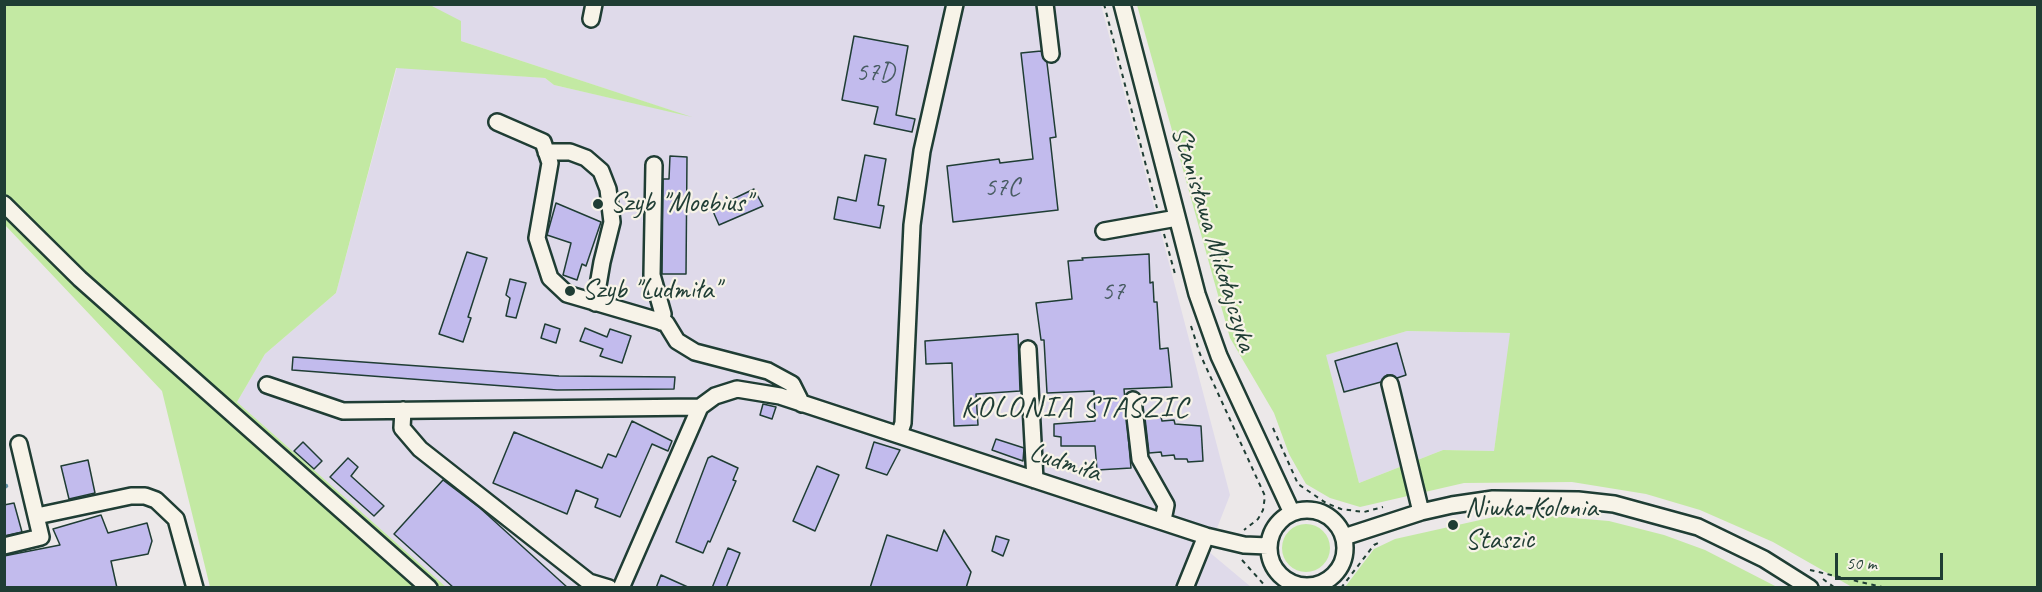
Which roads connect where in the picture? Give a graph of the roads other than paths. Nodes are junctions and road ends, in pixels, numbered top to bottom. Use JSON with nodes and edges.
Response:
{"nodes":[{"id":1,"x":955,"y":4,"type":"edge"},
{"id":2,"x":1045,"y":4,"type":"edge"},
{"id":3,"x":1122,"y":4,"type":"edge"},
{"id":4,"x":1051,"y":54,"type":"dead end"},
{"id":5,"x":497,"y":122,"type":"dead end"},
{"id":6,"x":546,"y":152,"type":"junction"},
{"id":7,"x":654,"y":165,"type":"dead end"},
{"id":8,"x":4,"y":204,"type":"edge"},
{"id":9,"x":1177,"y":218,"type":"junction"},
{"id":10,"x":1104,"y":231,"type":"dead end"},
{"id":11,"x":596,"y":303,"type":"junction"},
{"id":12,"x":661,"y":322,"type":"junction"},
{"id":13,"x":1028,"y":349,"type":"dead end"},
{"id":14,"x":1390,"y":384,"type":"dead end"},
{"id":15,"x":267,"y":385,"type":"dead end"},
{"id":16,"x":1133,"y":400,"type":"dead end"},
{"id":17,"x":802,"y":404,"type":"junction"},
{"id":18,"x":700,"y":407,"type":"junction"},
{"id":19,"x":403,"y":410,"type":"junction"},
{"id":20,"x":899,"y":435,"type":"junction"},
{"id":21,"x":19,"y":444,"type":"dead end"},
{"id":22,"x":1035,"y":480,"type":"junction"},
{"id":23,"x":1421,"y":512,"type":"junction"},
{"id":24,"x":1292,"y":513,"type":"junction"},
{"id":25,"x":37,"y":516,"type":"junction"},
{"id":26,"x":1163,"y":520,"type":"junction"},
{"id":27,"x":1206,"y":536,"type":"junction"},
{"id":28,"x":1344,"y":537,"type":"junction"},
{"id":29,"x":4,"y":546,"type":"edge"},
{"id":30,"x":1269,"y":546,"type":"junction"},
{"id":31,"x":193,"y":587,"type":"edge"},
{"id":32,"x":1305,"y":587,"type":"edge"},
{"id":33,"x":429,"y":588,"type":"edge"},
{"id":34,"x":609,"y":588,"type":"edge"},
{"id":35,"x":621,"y":588,"type":"edge"},
{"id":36,"x":1185,"y":588,"type":"edge"},
{"id":37,"x":1810,"y":588,"type":"edge"}],
"edges":[{"from":1,"to":20,"type":"street"},
{"from":2,"to":4,"type":"street"},
{"from":3,"to":9,"type":"street","name":"Stanisława Mikołajczyka"},
{"from":5,"to":6,"type":"street"},
{"from":6,"to":11,"type":"street"},
{"from":6,"to":11,"type":"street"},
{"from":7,"to":12,"type":"street"},
{"from":8,"to":33,"type":"street"},
{"from":9,"to":10,"type":"street"},
{"from":9,"to":24,"type":"street","name":"Stanisława Mikołajczyka"},
{"from":11,"to":12,"type":"street"},
{"from":12,"to":17,"type":"street"},
{"from":13,"to":22,"type":"street"},
{"from":14,"to":23,"type":"street"},
{"from":15,"to":19,"type":"street"},
{"from":16,"to":26,"type":"street"},
{"from":17,"to":18,"type":"street","name":"Ludmiła"},
{"from":17,"to":20,"type":"street","name":"Ludmiła"},
{"from":18,"to":19,"type":"street"},
{"from":18,"to":35,"type":"street"},
{"from":19,"to":34,"type":"street"},
{"from":20,"to":22,"type":"street","name":"Ludmiła"},
{"from":21,"to":25,"type":"street"},
{"from":22,"to":26,"type":"street","name":"Ludmiła"},
{"from":23,"to":28,"type":"street"},
{"from":23,"to":37,"type":"street"},
{"from":24,"to":28,"type":"street"},
{"from":24,"to":30,"type":"street"},
{"from":25,"to":29,"type":"street"},
{"from":25,"to":31,"type":"street"},
{"from":26,"to":27,"type":"street","name":"Ludmiła"},
{"from":27,"to":30,"type":"street","name":"Ludmiła"},
{"from":27,"to":36,"type":"street"},
{"from":28,"to":32,"type":"street"},
{"from":30,"to":32,"type":"street"}]}
